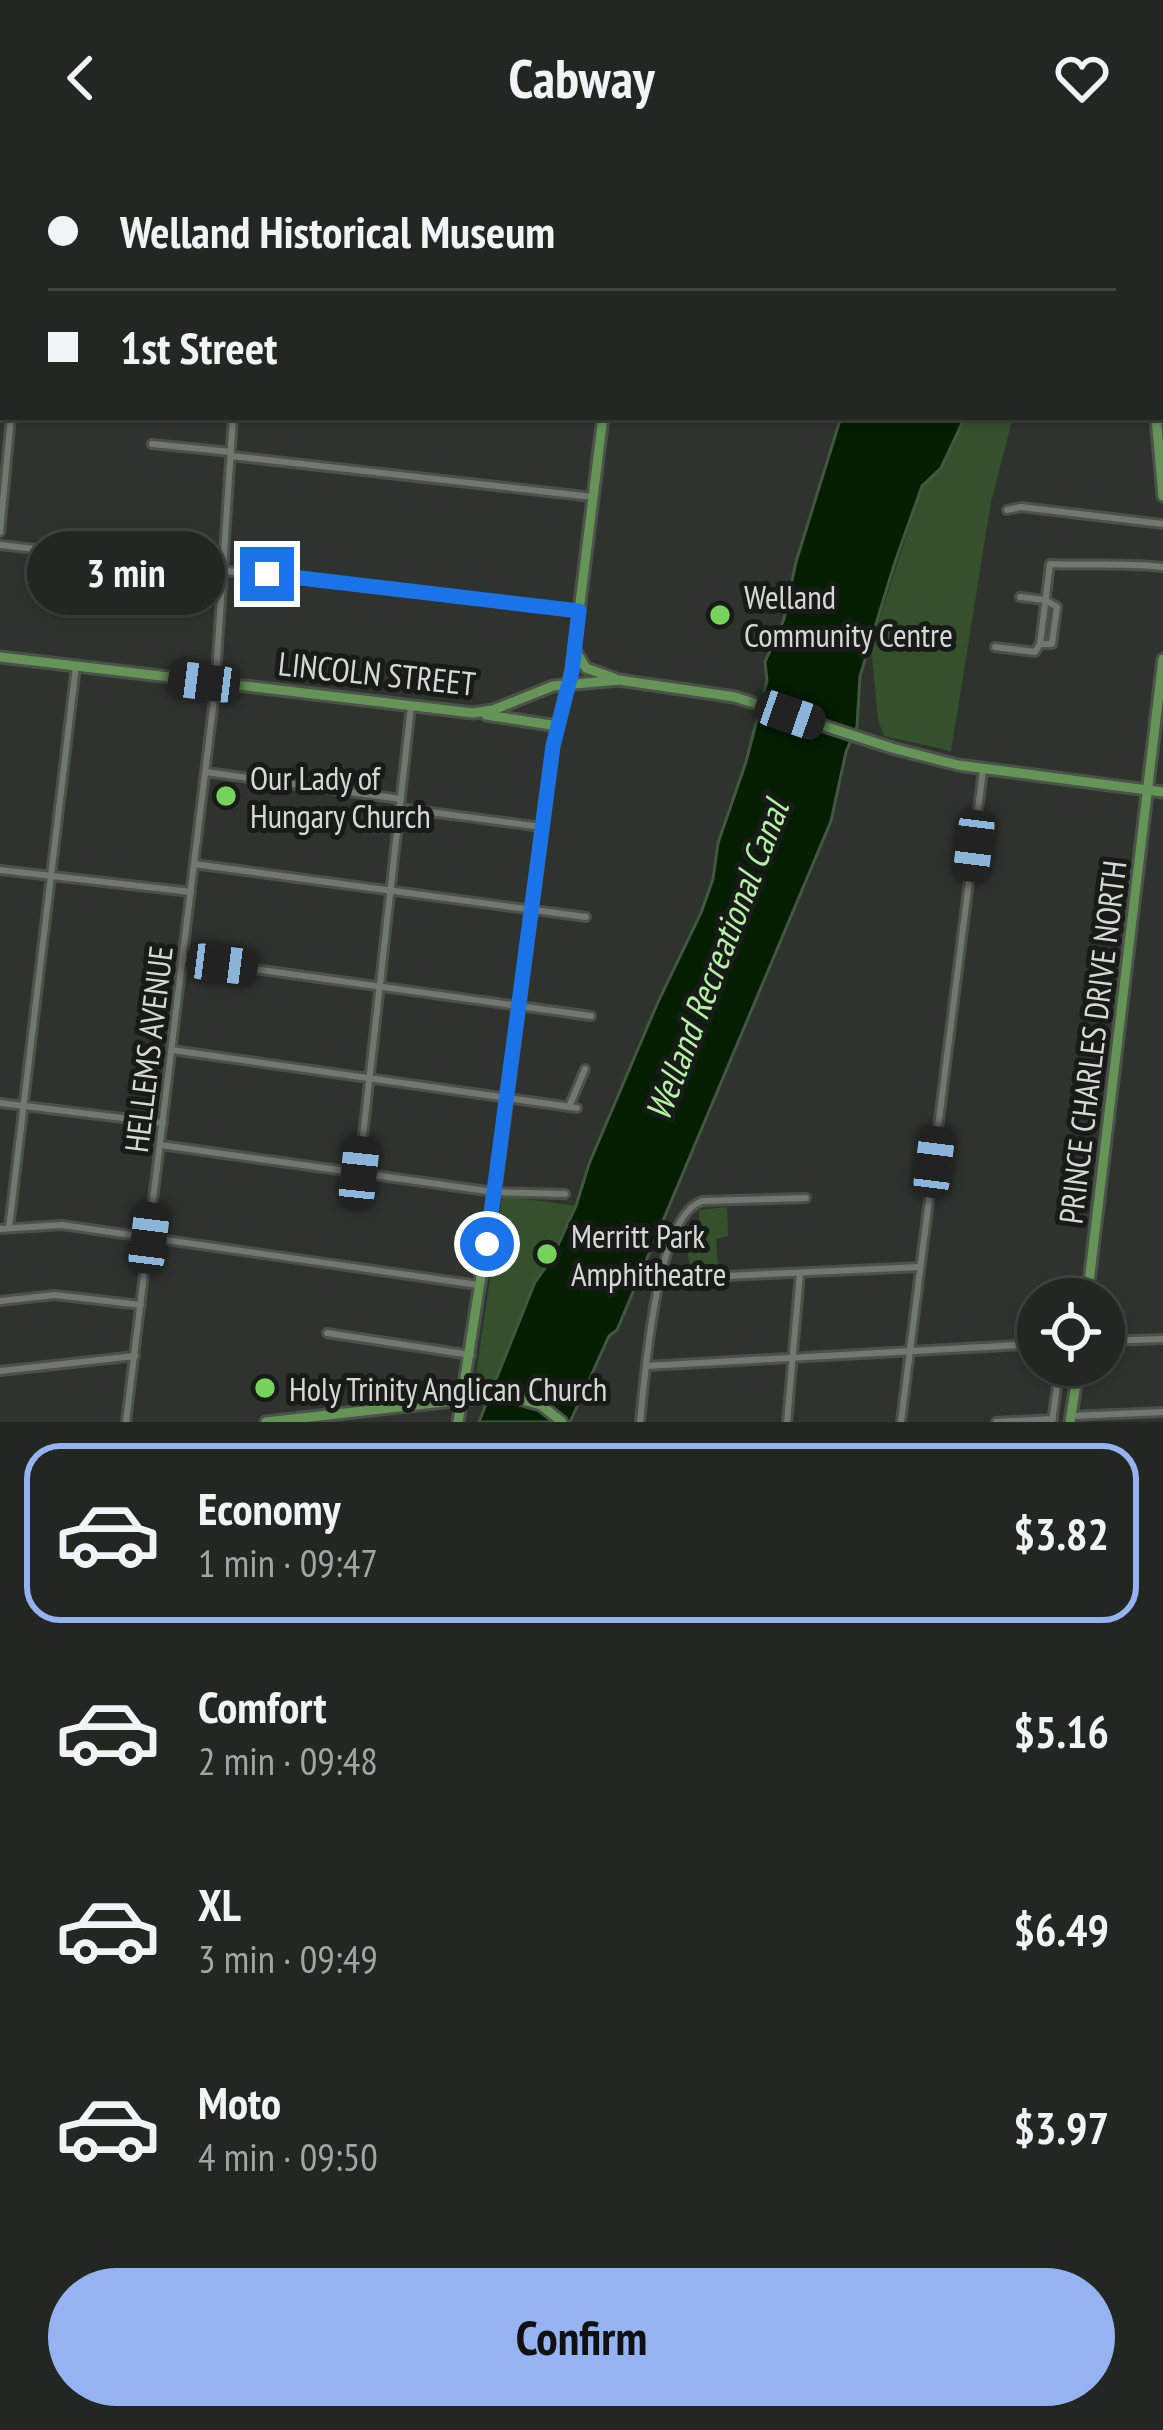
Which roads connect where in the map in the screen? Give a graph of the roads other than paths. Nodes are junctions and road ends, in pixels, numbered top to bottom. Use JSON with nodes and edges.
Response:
{"nodes":[{"id":1,"x":11,"y":420,"type":"edge"},
{"id":2,"x":233,"y":420,"type":"edge"},
{"id":3,"x":603,"y":420,"type":"edge"},
{"id":4,"x":1156,"y":420,"type":"edge"},
{"id":5,"x":152,"y":444,"type":"dead end"},
{"id":6,"x":231,"y":454,"type":"junction"},
{"id":7,"x":3,"y":466,"type":"edge"},
{"id":8,"x":1163,"y":496,"type":"edge"},
{"id":9,"x":2,"y":497,"type":"edge"},
{"id":10,"x":593,"y":497,"type":"junction"},
{"id":11,"x":1007,"y":510,"type":"dead end"},
{"id":12,"x":1163,"y":524,"type":"edge"},
{"id":13,"x":0,"y":532,"type":"edge"},
{"id":14,"x":0,"y":544,"type":"edge"},
{"id":15,"x":1163,"y":567,"type":"edge"},
{"id":16,"x":225,"y":570,"type":"junction"},
{"id":17,"x":1020,"y":597,"type":"dead end"},
{"id":18,"x":1045,"y":600,"type":"junction"},
{"id":19,"x":579,"y":611,"type":"junction"},
{"id":20,"x":1040,"y":644,"type":"junction"},
{"id":21,"x":575,"y":646,"type":"junction"},
{"id":22,"x":995,"y":647,"type":"dead end"},
{"id":23,"x":0,"y":657,"type":"edge"},
{"id":24,"x":1163,"y":659,"type":"edge"},
{"id":25,"x":76,"y":666,"type":"junction"},
{"id":26,"x":619,"y":680,"type":"junction"},
{"id":27,"x":216,"y":682,"type":"junction"},
{"id":28,"x":569,"y":683,"type":"junction"},
{"id":29,"x":411,"y":706,"type":"junction"},
{"id":30,"x":481,"y":713,"type":"junction"},
{"id":31,"x":558,"y":726,"type":"junction"},
{"id":32,"x":983,"y":770,"type":"junction"},
{"id":33,"x":206,"y":772,"type":"junction"},
{"id":34,"x":1149,"y":791,"type":"junction"},
{"id":35,"x":1163,"y":792,"type":"edge"},
{"id":36,"x":401,"y":803,"type":"junction"},
{"id":37,"x":542,"y":827,"type":"junction"},
{"id":38,"x":194,"y":864,"type":"junction"},
{"id":39,"x":0,"y":870,"type":"edge"},
{"id":40,"x":52,"y":875,"type":"junction"},
{"id":41,"x":191,"y":892,"type":"junction"},
{"id":42,"x":391,"y":892,"type":"junction"},
{"id":43,"x":530,"y":912,"type":"junction"},
{"id":44,"x":586,"y":917,"type":"dead end"},
{"id":45,"x":183,"y":959,"type":"junction"},
{"id":46,"x":380,"y":985,"type":"junction"},
{"id":47,"x":518,"y":1006,"type":"junction"},
{"id":48,"x":591,"y":1016,"type":"dead end"},
{"id":49,"x":172,"y":1050,"type":"junction"},
{"id":50,"x":585,"y":1069,"type":"dead end"},
{"id":51,"x":370,"y":1079,"type":"junction"},
{"id":52,"x":506,"y":1100,"type":"junction"},
{"id":53,"x":0,"y":1103,"type":"edge"},
{"id":54,"x":24,"y":1106,"type":"junction"},
{"id":55,"x":163,"y":1123,"type":"junction"},
{"id":56,"x":160,"y":1144,"type":"junction"},
{"id":57,"x":359,"y":1172,"type":"junction"},
{"id":58,"x":494,"y":1192,"type":"junction"},
{"id":59,"x":565,"y":1194,"type":"dead end"},
{"id":60,"x":806,"y":1198,"type":"dead end"},
{"id":61,"x":5,"y":1228,"type":"edge"},
{"id":62,"x":149,"y":1238,"type":"junction"},
{"id":63,"x":920,"y":1267,"type":"junction"},
{"id":64,"x":800,"y":1273,"type":"junction"},
{"id":65,"x":1091,"y":1278,"type":"edge"},
{"id":66,"x":660,"y":1279,"type":"junction"},
{"id":67,"x":481,"y":1285,"type":"junction"},
{"id":68,"x":0,"y":1301,"type":"edge"},
{"id":69,"x":141,"y":1305,"type":"junction"},
{"id":70,"x":327,"y":1333,"type":"dead end"},
{"id":71,"x":1163,"y":1339,"type":"edge"},
{"id":72,"x":1125,"y":1340,"type":"edge"},
{"id":73,"x":1017,"y":1345,"type":"edge"},
{"id":74,"x":910,"y":1351,"type":"junction"},
{"id":75,"x":471,"y":1355,"type":"junction"},
{"id":76,"x":134,"y":1356,"type":"junction"},
{"id":77,"x":793,"y":1358,"type":"junction"},
{"id":78,"x":646,"y":1366,"type":"junction"},
{"id":79,"x":0,"y":1371,"type":"edge"},
{"id":80,"x":1057,"y":1386,"type":"edge"},
{"id":81,"x":1076,"y":1386,"type":"edge"},
{"id":82,"x":463,"y":1399,"type":"junction"},
{"id":83,"x":1163,"y":1412,"type":"edge"},
{"id":84,"x":1071,"y":1419,"type":"edge"},
{"id":85,"x":1052,"y":1420,"type":"edge"},
{"id":86,"x":126,"y":1422,"type":"edge"},
{"id":87,"x":266,"y":1422,"type":"edge"},
{"id":88,"x":454,"y":1422,"type":"edge"},
{"id":89,"x":562,"y":1422,"type":"edge"},
{"id":90,"x":640,"y":1422,"type":"edge"},
{"id":91,"x":787,"y":1422,"type":"edge"},
{"id":92,"x":901,"y":1422,"type":"edge"},
{"id":93,"x":996,"y":1422,"type":"edge"}],
"edges":[{"from":1,"to":7,"type":"street"},
{"from":2,"to":6,"type":"street","name":"HELLEMS AVENUE"},
{"from":3,"to":10,"type":"main road"},
{"from":4,"to":8,"type":"main road"},
{"from":5,"to":6,"type":"street"},
{"from":6,"to":10,"type":"street"},
{"from":6,"to":16,"type":"street","name":"HELLEMS AVENUE"},
{"from":7,"to":9,"type":"street"},
{"from":9,"to":13,"type":"street"},
{"from":10,"to":19,"type":"main road"},
{"from":11,"to":12,"type":"street"},
{"from":14,"to":16,"type":"street"},
{"from":15,"to":18,"type":"street"},
{"from":16,"to":19,"type":"street"},
{"from":16,"to":27,"type":"street","name":"HELLEMS AVENUE"},
{"from":17,"to":18,"type":"street"},
{"from":18,"to":20,"type":"street"},
{"from":18,"to":20,"type":"street"},
{"from":19,"to":21,"type":"main road"},
{"from":20,"to":22,"type":"street"},
{"from":21,"to":26,"type":"main road"},
{"from":21,"to":28,"type":"main road"},
{"from":23,"to":25,"type":"main road","name":"LINCOLN STREET"},
{"from":24,"to":34,"type":"main road","name":"PRINCE CHARLES DRIVE NORTH"},
{"from":25,"to":27,"type":"main road","name":"LINCOLN STREET"},
{"from":25,"to":40,"type":"street"},
{"from":26,"to":28,"type":"main road","name":"LINCOLN STREET"},
{"from":26,"to":32,"type":"main road","name":"LINCOLN STREET"},
{"from":27,"to":29,"type":"main road","name":"LINCOLN STREET"},
{"from":27,"to":33,"type":"street","name":"HELLEMS AVENUE"},
{"from":28,"to":30,"type":"main road","name":"LINCOLN STREET"},
{"from":28,"to":31,"type":"main road"},
{"from":29,"to":30,"type":"main road","name":"LINCOLN STREET"},
{"from":29,"to":36,"type":"street"},
{"from":30,"to":31,"type":"main road"},
{"from":31,"to":37,"type":"main road"},
{"from":32,"to":34,"type":"main road","name":"LINCOLN STREET"},
{"from":32,"to":63,"type":"street"},
{"from":33,"to":36,"type":"street"},
{"from":33,"to":38,"type":"street","name":"HELLEMS AVENUE"},
{"from":34,"to":35,"type":"main road","name":"LINCOLN STREET"},
{"from":34,"to":65,"type":"main road","name":"PRINCE CHARLES DRIVE NORTH"},
{"from":36,"to":37,"type":"street"},
{"from":36,"to":42,"type":"street"},
{"from":37,"to":43,"type":"main road"},
{"from":38,"to":41,"type":"street","name":"HELLEMS AVENUE"},
{"from":38,"to":42,"type":"street"},
{"from":39,"to":40,"type":"street"},
{"from":40,"to":41,"type":"street"},
{"from":40,"to":54,"type":"street"},
{"from":41,"to":45,"type":"street","name":"HELLEMS AVENUE"},
{"from":42,"to":43,"type":"street"},
{"from":42,"to":46,"type":"street"},
{"from":43,"to":44,"type":"street"},
{"from":43,"to":47,"type":"main road"},
{"from":45,"to":46,"type":"street"},
{"from":45,"to":49,"type":"street","name":"HELLEMS AVENUE"},
{"from":46,"to":47,"type":"street"},
{"from":46,"to":51,"type":"street"},
{"from":47,"to":48,"type":"street"},
{"from":47,"to":52,"type":"main road"},
{"from":49,"to":51,"type":"street"},
{"from":49,"to":55,"type":"street","name":"HELLEMS AVENUE"},
{"from":50,"to":52,"type":"street"},
{"from":51,"to":52,"type":"street"},
{"from":51,"to":57,"type":"street"},
{"from":52,"to":58,"type":"main road"},
{"from":53,"to":54,"type":"street"},
{"from":54,"to":55,"type":"street"},
{"from":54,"to":61,"type":"street"},
{"from":55,"to":56,"type":"street","name":"HELLEMS AVENUE"},
{"from":56,"to":57,"type":"street"},
{"from":56,"to":62,"type":"street","name":"HELLEMS AVENUE"},
{"from":57,"to":58,"type":"street"},
{"from":58,"to":59,"type":"street"},
{"from":58,"to":67,"type":"main road"},
{"from":60,"to":66,"type":"street"},
{"from":61,"to":62,"type":"street"},
{"from":62,"to":67,"type":"street"},
{"from":62,"to":69,"type":"street","name":"HELLEMS AVENUE"},
{"from":63,"to":64,"type":"street"},
{"from":63,"to":74,"type":"street"},
{"from":64,"to":66,"type":"street"},
{"from":64,"to":77,"type":"street"},
{"from":66,"to":78,"type":"street"},
{"from":67,"to":75,"type":"main road"},
{"from":68,"to":69,"type":"street"},
{"from":69,"to":76,"type":"street","name":"HELLEMS AVENUE"},
{"from":70,"to":75,"type":"street"},
{"from":71,"to":72,"type":"street"},
{"from":73,"to":74,"type":"street"},
{"from":74,"to":77,"type":"street"},
{"from":74,"to":92,"type":"street"},
{"from":75,"to":82,"type":"main road"},
{"from":76,"to":79,"type":"street"},
{"from":76,"to":86,"type":"street","name":"HELLEMS AVENUE"},
{"from":77,"to":78,"type":"street"},
{"from":77,"to":91,"type":"street"},
{"from":78,"to":90,"type":"street"},
{"from":80,"to":85,"type":"street"},
{"from":81,"to":84,"type":"main road"},
{"from":82,"to":87,"type":"main road"},
{"from":82,"to":88,"type":"main road"},
{"from":82,"to":89,"type":"main road"},
{"from":83,"to":84,"type":"street"},
{"from":85,"to":93,"type":"street"}]}
